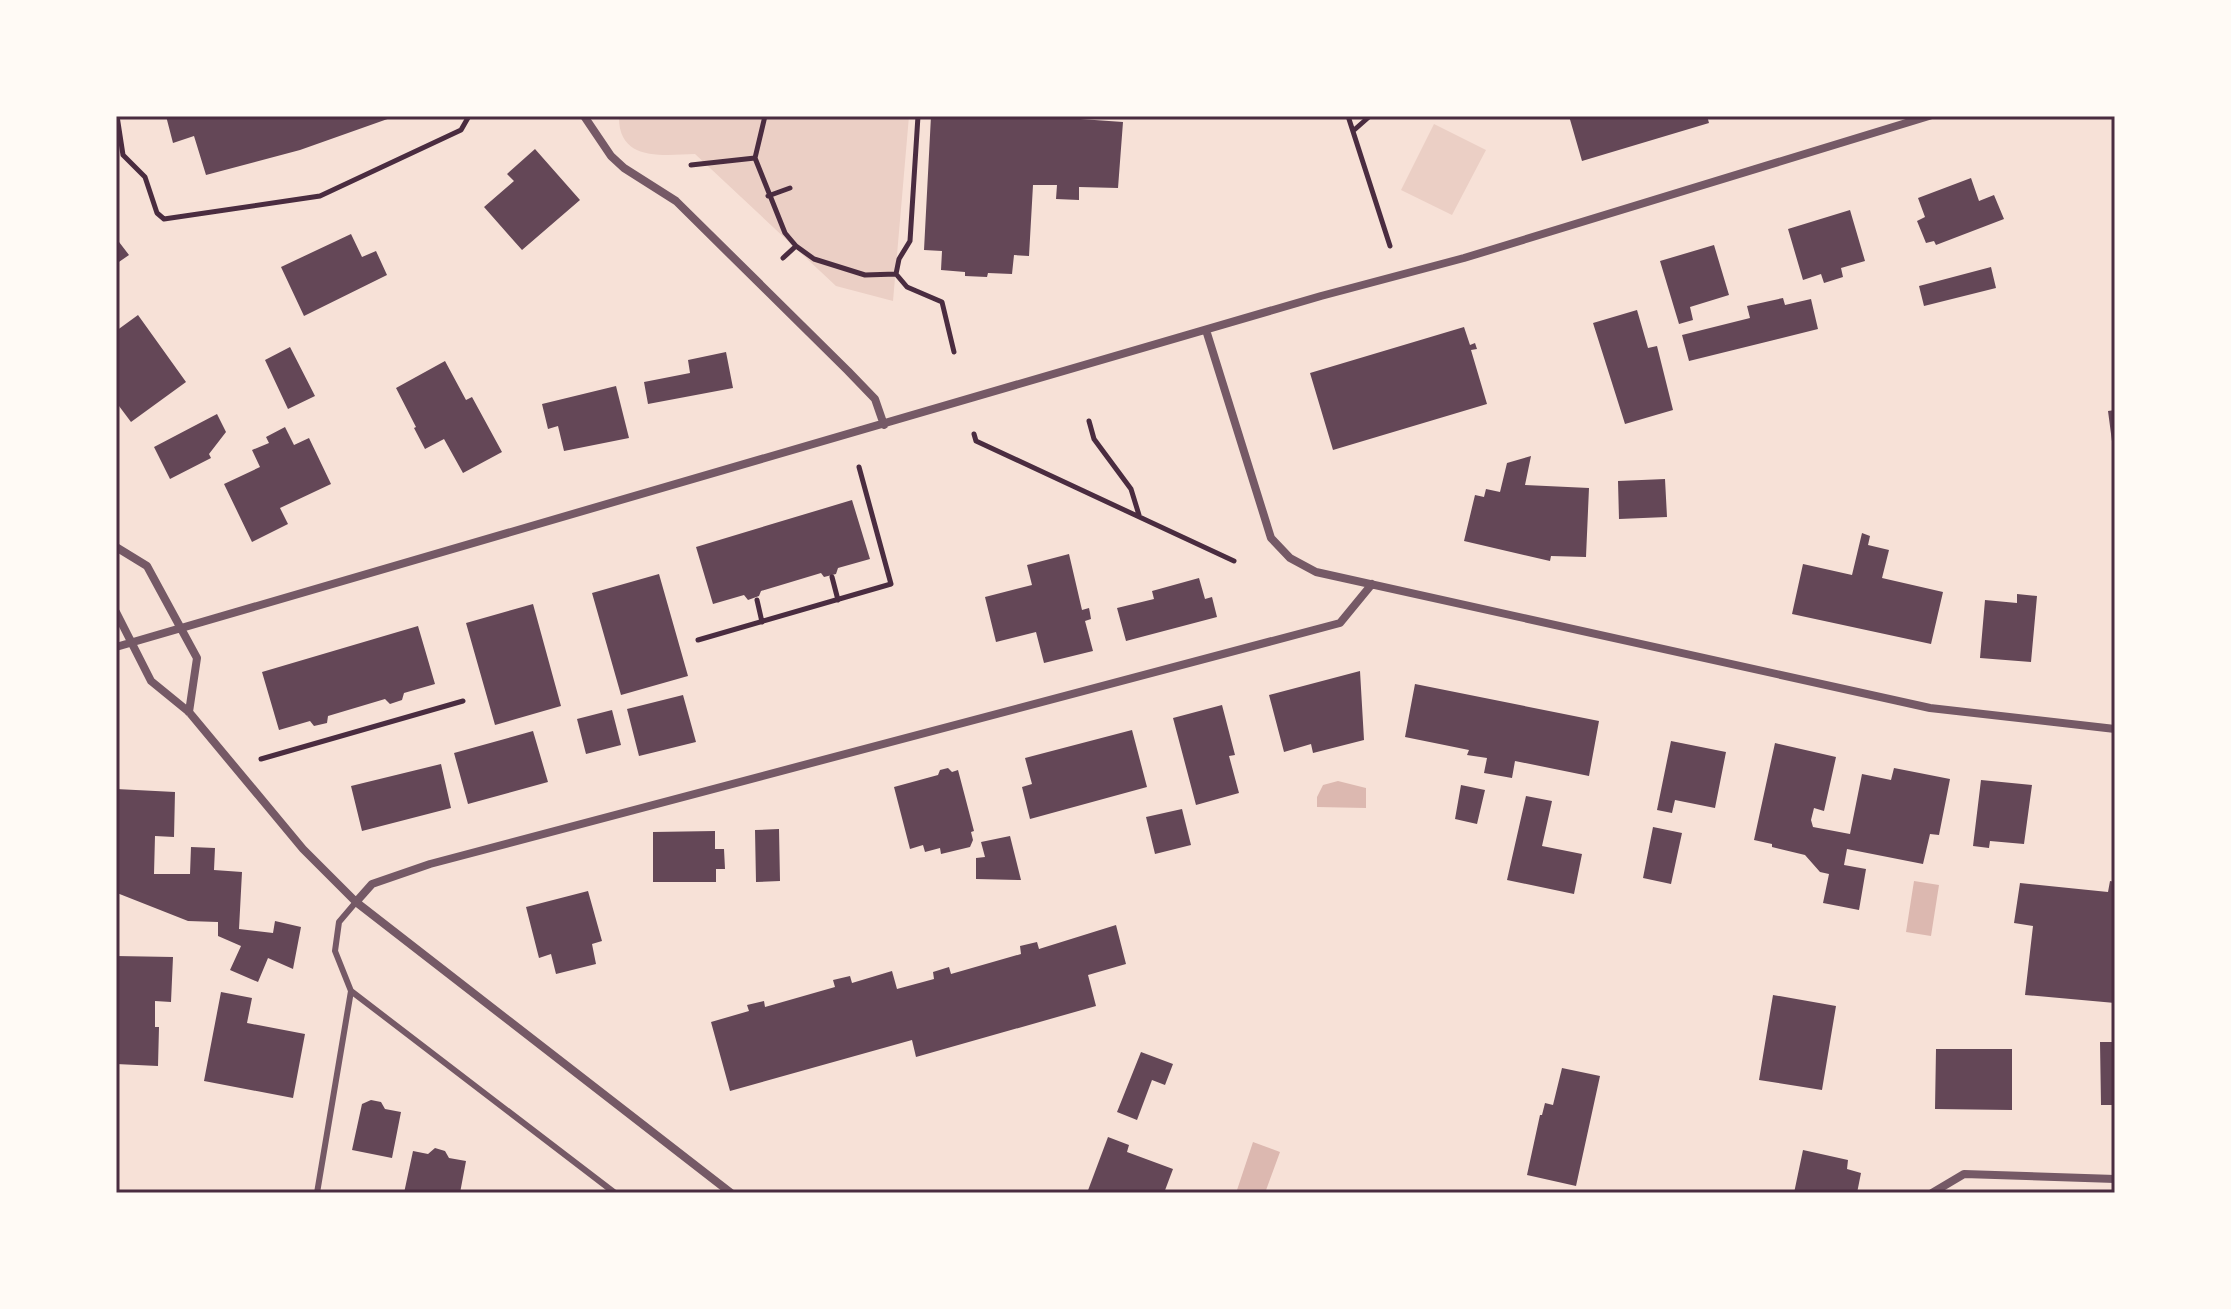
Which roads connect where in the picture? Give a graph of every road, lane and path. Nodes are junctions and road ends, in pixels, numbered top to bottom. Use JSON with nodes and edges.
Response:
{"nodes":[{"id":1,"x":117,"y":116,"type":"edge"},
{"id":2,"x":469,"y":116,"type":"edge"},
{"id":3,"x":584,"y":116,"type":"edge"},
{"id":4,"x":765,"y":116,"type":"edge"},
{"id":5,"x":918,"y":116,"type":"edge"},
{"id":6,"x":1348,"y":116,"type":"edge"},
{"id":7,"x":1370,"y":116,"type":"edge"},
{"id":8,"x":1929,"y":116,"type":"edge"},
{"id":9,"x":1353,"y":131,"type":"junction"},
{"id":10,"x":755,"y":158,"type":"junction"},
{"id":11,"x":691,"y":165,"type":"dead end"},
{"id":12,"x":790,"y":188,"type":"dead end"},
{"id":13,"x":768,"y":196,"type":"junction"},
{"id":14,"x":796,"y":246,"type":"junction"},
{"id":15,"x":1390,"y":246,"type":"dead end"},
{"id":16,"x":783,"y":258,"type":"dead end"},
{"id":17,"x":896,"y":274,"type":"junction"},
{"id":18,"x":1206,"y":330,"type":"junction"},
{"id":19,"x":954,"y":352,"type":"dead end"},
{"id":20,"x":1089,"y":421,"type":"dead end"},
{"id":21,"x":884,"y":425,"type":"junction"},
{"id":22,"x":974,"y":434,"type":"dead end"},
{"id":23,"x":859,"y":467,"type":"dead end"},
{"id":24,"x":1140,"y":516,"type":"junction"},
{"id":25,"x":116,"y":548,"type":"edge"},
{"id":26,"x":1234,"y":561,"type":"dead end"},
{"id":27,"x":832,"y":577,"type":"dead end"},
{"id":28,"x":1372,"y":584,"type":"junction"},
{"id":29,"x":757,"y":600,"type":"dead end"},
{"id":30,"x":838,"y":600,"type":"junction"},
{"id":31,"x":116,"y":612,"type":"edge"},
{"id":32,"x":762,"y":622,"type":"junction"},
{"id":33,"x":180,"y":627,"type":"junction"},
{"id":34,"x":698,"y":640,"type":"dead end"},
{"id":35,"x":132,"y":643,"type":"junction"},
{"id":36,"x":116,"y":647,"type":"edge"},
{"id":37,"x":463,"y":701,"type":"dead end"},
{"id":38,"x":189,"y":712,"type":"junction"},
{"id":39,"x":2115,"y":729,"type":"edge"},
{"id":40,"x":261,"y":759,"type":"dead end"},
{"id":41,"x":356,"y":902,"type":"junction"},
{"id":42,"x":351,"y":991,"type":"junction"},
{"id":43,"x":2115,"y":1179,"type":"edge"},
{"id":44,"x":317,"y":1193,"type":"edge"},
{"id":45,"x":615,"y":1193,"type":"edge"},
{"id":46,"x":731,"y":1193,"type":"edge"},
{"id":47,"x":1932,"y":1193,"type":"edge"}],
"edges":[{"from":1,"to":2,"type":"path"},
{"from":3,"to":21,"type":"street"},
{"from":4,"to":10,"type":"path"},
{"from":5,"to":17,"type":"path"},
{"from":6,"to":9,"type":"path"},
{"from":7,"to":9,"type":"path"},
{"from":8,"to":18,"type":"street"},
{"from":9,"to":15,"type":"path"},
{"from":10,"to":11,"type":"path"},
{"from":10,"to":13,"type":"path"},
{"from":12,"to":13,"type":"path"},
{"from":13,"to":14,"type":"path"},
{"from":14,"to":16,"type":"path"},
{"from":14,"to":17,"type":"path"},
{"from":17,"to":19,"type":"path"},
{"from":18,"to":21,"type":"street"},
{"from":18,"to":28,"type":"street"},
{"from":20,"to":24,"type":"path"},
{"from":21,"to":33,"type":"street"},
{"from":22,"to":24,"type":"path"},
{"from":23,"to":30,"type":"path"},
{"from":24,"to":26,"type":"path"},
{"from":25,"to":33,"type":"street"},
{"from":27,"to":30,"type":"path"},
{"from":28,"to":39,"type":"street"},
{"from":28,"to":41,"type":"street"},
{"from":29,"to":32,"type":"path"},
{"from":30,"to":32,"type":"path"},
{"from":31,"to":35,"type":"street"},
{"from":32,"to":34,"type":"path"},
{"from":33,"to":35,"type":"street"},
{"from":33,"to":38,"type":"street"},
{"from":35,"to":36,"type":"street"},
{"from":35,"to":38,"type":"street"},
{"from":37,"to":40,"type":"path"},
{"from":38,"to":41,"type":"street"},
{"from":41,"to":42,"type":"lane"},
{"from":41,"to":46,"type":"street"},
{"from":42,"to":44,"type":"lane"},
{"from":42,"to":45,"type":"lane"},
{"from":43,"to":47,"type":"street"}]}
